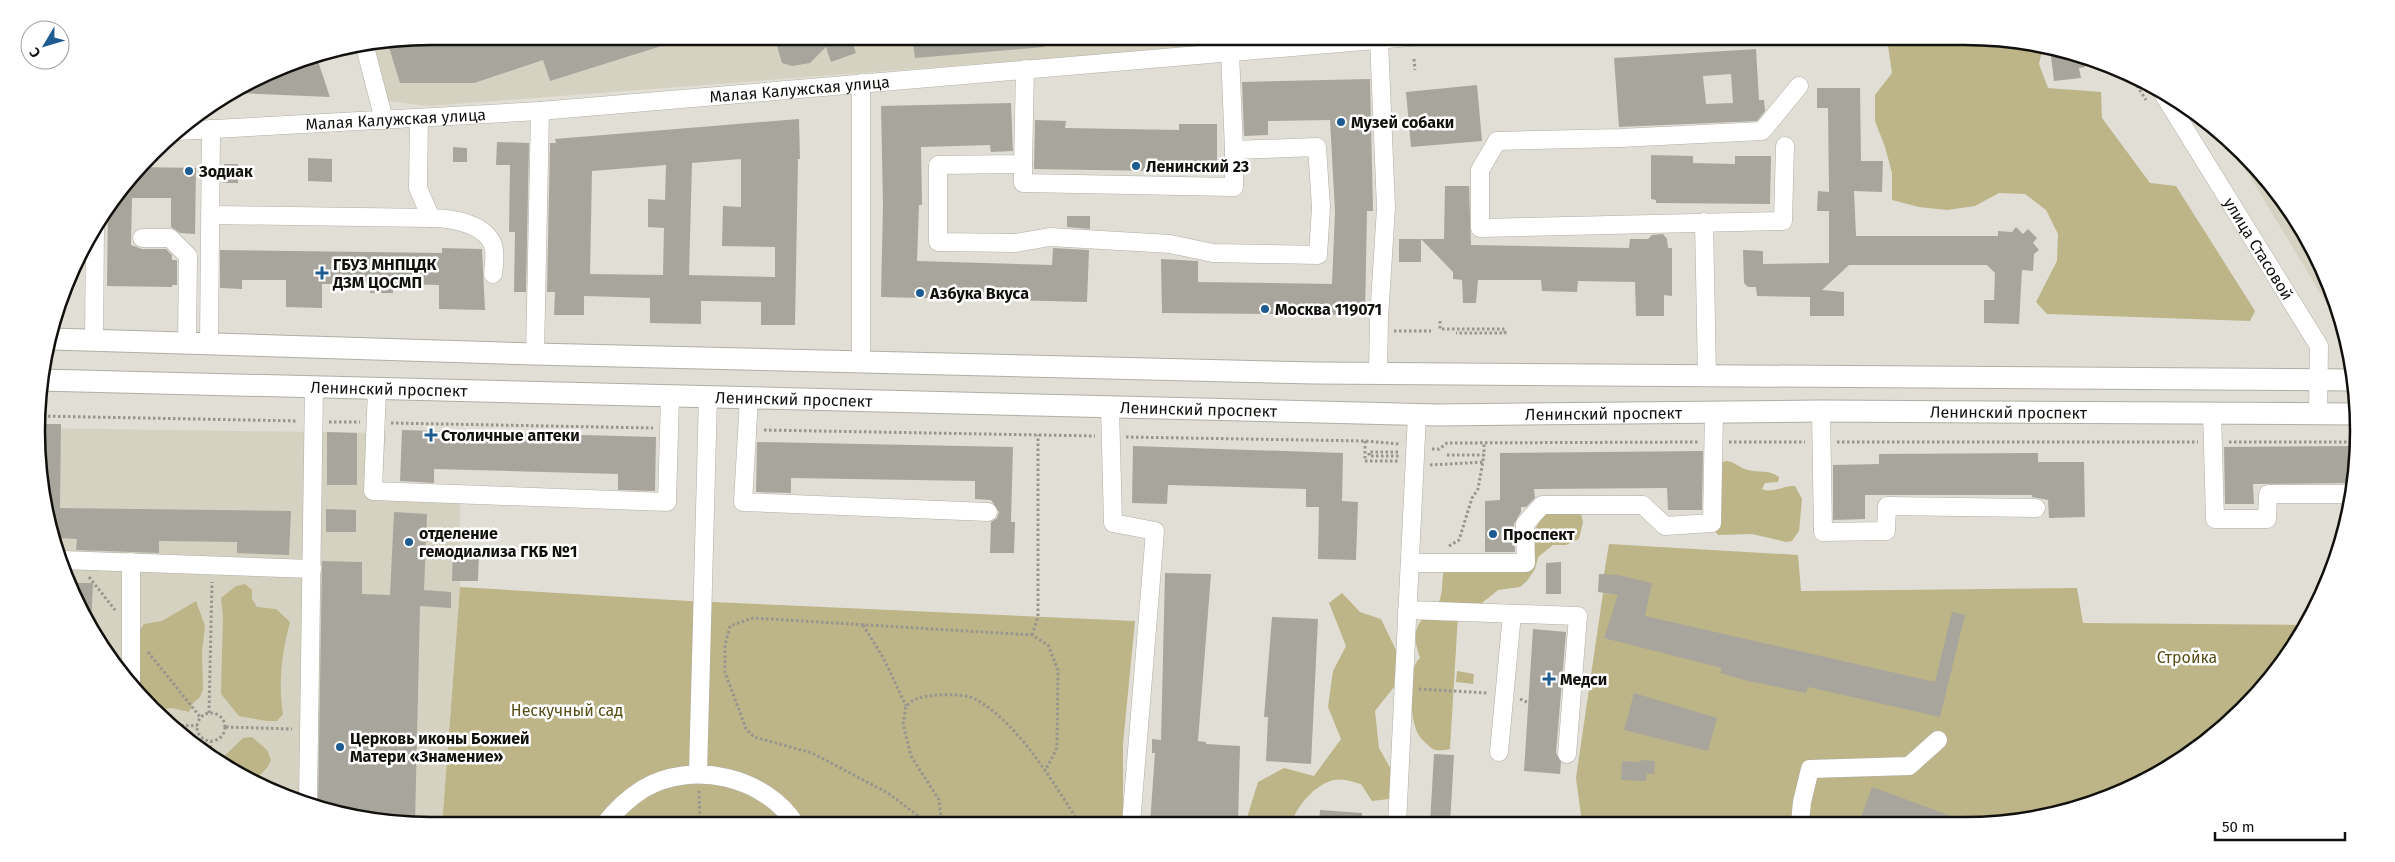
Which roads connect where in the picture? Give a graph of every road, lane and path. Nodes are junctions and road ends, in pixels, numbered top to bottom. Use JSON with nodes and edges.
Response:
{"nodes":[{"id":1,"x":1317,"y":45,"type":"edge"},
{"id":2,"x":1379,"y":45,"type":"edge"},
{"id":3,"x":366,"y":50,"type":"edge"},
{"id":4,"x":1230,"y":52,"type":"junction"},
{"id":5,"x":1414,"y":59,"type":"dead end"},
{"id":6,"x":1025,"y":69,"type":"junction"},
{"id":7,"x":1415,"y":70,"type":"dead end"},
{"id":8,"x":861,"y":83,"type":"junction"},
{"id":9,"x":1799,"y":86,"type":"dead end"},
{"id":10,"x":2170,"y":105,"type":"edge"},
{"id":11,"x":540,"y":110,"type":"junction"},
{"id":12,"x":419,"y":118,"type":"junction"},
{"id":13,"x":384,"y":120,"type":"junction"},
{"id":14,"x":211,"y":129,"type":"junction"},
{"id":15,"x":189,"y":130,"type":"edge"},
{"id":16,"x":1785,"y":146,"type":"dead end"},
{"id":17,"x":1234,"y":150,"type":"junction"},
{"id":18,"x":1023,"y":164,"type":"junction"},
{"id":19,"x":210,"y":215,"type":"junction"},
{"id":20,"x":431,"y":218,"type":"junction"},
{"id":21,"x":1704,"y":222,"type":"junction"},
{"id":22,"x":142,"y":238,"type":"dead end"},
{"id":23,"x":95,"y":242,"type":"edge"},
{"id":24,"x":494,"y":274,"type":"dead end"},
{"id":25,"x":1440,"y":321,"type":"dead end"},
{"id":26,"x":1404,"y":331,"type":"dead end"},
{"id":27,"x":1431,"y":331,"type":"dead end"},
{"id":28,"x":1456,"y":333,"type":"dead end"},
{"id":29,"x":56,"y":339,"type":"edge"},
{"id":30,"x":94,"y":340,"type":"junction"},
{"id":31,"x":187,"y":343,"type":"junction"},
{"id":32,"x":209,"y":344,"type":"junction"},
{"id":33,"x":535,"y":354,"type":"junction"},
{"id":34,"x":862,"y":362,"type":"junction"},
{"id":35,"x":1378,"y":374,"type":"junction"},
{"id":36,"x":1707,"y":376,"type":"junction"},
{"id":37,"x":48,"y":380,"type":"edge"},
{"id":38,"x":2318,"y":380,"type":"junction"},
{"id":39,"x":2347,"y":380,"type":"edge"},
{"id":40,"x":314,"y":387,"type":"junction"},
{"id":41,"x":377,"y":388,"type":"junction"},
{"id":42,"x":670,"y":396,"type":"junction"},
{"id":43,"x":708,"y":397,"type":"junction"},
{"id":44,"x":749,"y":398,"type":"junction"},
{"id":45,"x":1110,"y":407,"type":"junction"},
{"id":46,"x":1821,"y":411,"type":"junction"},
{"id":47,"x":1714,"y":412,"type":"junction"},
{"id":48,"x":2212,"y":412,"type":"junction"},
{"id":49,"x":2318,"y":414,"type":"junction"},
{"id":50,"x":2349,"y":414,"type":"edge"},
{"id":51,"x":1417,"y":415,"type":"junction"},
{"id":52,"x":46,"y":416,"type":"edge"},
{"id":53,"x":376,"y":417,"type":"junction"},
{"id":54,"x":314,"y":421,"type":"junction"},
{"id":55,"x":670,"y":428,"type":"junction"},
{"id":56,"x":747,"y":430,"type":"junction"},
{"id":57,"x":1038,"y":435,"type":"junction"},
{"id":58,"x":1110,"y":436,"type":"junction"},
{"id":59,"x":1365,"y":441,"type":"junction"},
{"id":60,"x":1714,"y":442,"type":"junction"},
{"id":61,"x":1822,"y":442,"type":"junction"},
{"id":62,"x":2213,"y":442,"type":"junction"},
{"id":63,"x":2350,"y":442,"type":"edge"},
{"id":64,"x":1484,"y":443,"type":"junction"},
{"id":65,"x":1407,"y":450,"type":"junction"},
{"id":66,"x":1446,"y":455,"type":"dead end"},
{"id":67,"x":1484,"y":455,"type":"junction"},
{"id":68,"x":1484,"y":462,"type":"junction"},
{"id":69,"x":1426,"y":465,"type":"dead end"},
{"id":70,"x":2345,"y":494,"type":"edge"},
{"id":71,"x":2036,"y":508,"type":"dead end"},
{"id":72,"x":988,"y":512,"type":"dead end"},
{"id":73,"x":67,"y":560,"type":"edge"},
{"id":74,"x":132,"y":562,"type":"junction"},
{"id":75,"x":1410,"y":563,"type":"junction"},
{"id":76,"x":1428,"y":563,"type":"junction"},
{"id":77,"x":213,"y":565,"type":"junction"},
{"id":78,"x":312,"y":569,"type":"junction"},
{"id":79,"x":1408,"y":610,"type":"junction"},
{"id":80,"x":1512,"y":614,"type":"junction"},
{"id":81,"x":863,"y":624,"type":"junction"},
{"id":82,"x":1032,"y":635,"type":"junction"},
{"id":83,"x":131,"y":674,"type":"edge"},
{"id":84,"x":1418,"y":689,"type":"dead end"},
{"id":85,"x":1505,"y":693,"type":"junction"},
{"id":86,"x":1529,"y":703,"type":"dead end"},
{"id":87,"x":906,"y":706,"type":"junction"},
{"id":88,"x":209,"y":713,"type":"junction"},
{"id":89,"x":182,"y":726,"type":"edge"},
{"id":90,"x":197,"y":726,"type":"junction"},
{"id":91,"x":226,"y":727,"type":"junction"},
{"id":92,"x":310,"y":730,"type":"junction"},
{"id":93,"x":1938,"y":740,"type":"dead end"},
{"id":94,"x":211,"y":742,"type":"junction"},
{"id":95,"x":211,"y":747,"type":"edge"},
{"id":96,"x":1499,"y":752,"type":"dead end"},
{"id":97,"x":1567,"y":754,"type":"dead end"},
{"id":98,"x":1045,"y":770,"type":"junction"},
{"id":99,"x":698,"y":773,"type":"junction"},
{"id":100,"x":305,"y":796,"type":"edge"},
{"id":101,"x":610,"y":817,"type":"edge"},
{"id":102,"x":700,"y":817,"type":"edge"},
{"id":103,"x":789,"y":817,"type":"edge"},
{"id":104,"x":920,"y":817,"type":"edge"},
{"id":105,"x":941,"y":817,"type":"edge"},
{"id":106,"x":1075,"y":817,"type":"edge"},
{"id":107,"x":1132,"y":817,"type":"edge"},
{"id":108,"x":1397,"y":817,"type":"edge"},
{"id":109,"x":1801,"y":817,"type":"edge"}],
"edges":[{"from":1,"to":4,"type":"street","name":"Малая Калужская улица"},
{"from":2,"to":35,"type":"street"},
{"from":3,"to":13,"type":"street"},
{"from":4,"to":6,"type":"street","name":"Малая Калужская улица"},
{"from":4,"to":17,"type":"street"},
{"from":5,"to":7,"type":"path"},
{"from":6,"to":8,"type":"street","name":"Малая Калужская улица"},
{"from":6,"to":18,"type":"street"},
{"from":8,"to":11,"type":"street","name":"Малая Калужская улица"},
{"from":8,"to":34,"type":"street"},
{"from":9,"to":21,"type":"street"},
{"from":10,"to":38,"type":"street","name":"улица Стасовой"},
{"from":11,"to":12,"type":"street","name":"Малая Калужская улица"},
{"from":11,"to":33,"type":"street"},
{"from":12,"to":13,"type":"street","name":"Малая Калужская улица"},
{"from":12,"to":20,"type":"street"},
{"from":13,"to":14,"type":"street","name":"Малая Калужская улица"},
{"from":14,"to":15,"type":"street","name":"Малая Калужская улица"},
{"from":14,"to":19,"type":"street"},
{"from":16,"to":21,"type":"street"},
{"from":17,"to":18,"type":"street"},
{"from":17,"to":18,"type":"street"},
{"from":19,"to":20,"type":"street"},
{"from":19,"to":32,"type":"street"},
{"from":20,"to":24,"type":"street"},
{"from":21,"to":36,"type":"street"},
{"from":22,"to":31,"type":"street"},
{"from":23,"to":30,"type":"street"},
{"from":25,"to":28,"type":"path"},
{"from":26,"to":27,"type":"path"},
{"from":29,"to":30,"type":"main road","name":"Ленинский проспект"},
{"from":30,"to":31,"type":"main road","name":"Ленинский проспект"},
{"from":31,"to":32,"type":"main road","name":"Ленинский проспект"},
{"from":32,"to":33,"type":"main road","name":"Ленинский проспект"},
{"from":33,"to":34,"type":"main road","name":"Ленинский проспект"},
{"from":34,"to":35,"type":"main road","name":"Ленинский проспект"},
{"from":35,"to":36,"type":"main road","name":"Ленинский проспект"},
{"from":36,"to":38,"type":"main road","name":"Ленинский проспект"},
{"from":37,"to":40,"type":"main road","name":"Ленинский проспект"},
{"from":38,"to":39,"type":"main road","name":"Ленинский проспект"},
{"from":38,"to":49,"type":"street","name":"улица Стасовой"},
{"from":40,"to":41,"type":"main road","name":"Ленинский проспект"},
{"from":40,"to":54,"type":"street"},
{"from":41,"to":42,"type":"main road","name":"Ленинский проспект"},
{"from":41,"to":53,"type":"street"},
{"from":42,"to":43,"type":"main road","name":"Ленинский проспект"},
{"from":42,"to":55,"type":"street"},
{"from":43,"to":44,"type":"main road","name":"Ленинский проспект"},
{"from":43,"to":99,"type":"street"},
{"from":44,"to":45,"type":"main road","name":"Ленинский проспект"},
{"from":44,"to":56,"type":"street"},
{"from":45,"to":51,"type":"main road","name":"Ленинский проспект"},
{"from":45,"to":58,"type":"street"},
{"from":46,"to":47,"type":"main road","name":"Ленинский проспект"},
{"from":46,"to":48,"type":"main road","name":"Ленинский проспект"},
{"from":46,"to":61,"type":"street"},
{"from":47,"to":51,"type":"main road","name":"Ленинский проспект"},
{"from":47,"to":60,"type":"street"},
{"from":48,"to":49,"type":"main road","name":"Ленинский проспект"},
{"from":48,"to":62,"type":"street"},
{"from":49,"to":50,"type":"main road","name":"Ленинский проспект"},
{"from":51,"to":65,"type":"street"},
{"from":52,"to":54,"type":"path"},
{"from":53,"to":54,"type":"path"},
{"from":53,"to":55,"type":"path"},
{"from":53,"to":55,"type":"street"},
{"from":54,"to":78,"type":"street"},
{"from":56,"to":57,"type":"path"},
{"from":56,"to":72,"type":"street"},
{"from":57,"to":58,"type":"path"},
{"from":57,"to":82,"type":"path"},
{"from":58,"to":59,"type":"path"},
{"from":58,"to":107,"type":"street"},
{"from":59,"to":65,"type":"path"},
{"from":59,"to":65,"type":"path"},
{"from":60,"to":61,"type":"path"},
{"from":60,"to":64,"type":"path"},
{"from":60,"to":76,"type":"street"},
{"from":61,"to":62,"type":"path"},
{"from":61,"to":71,"type":"street"},
{"from":62,"to":63,"type":"path"},
{"from":62,"to":70,"type":"street"},
{"from":64,"to":65,"type":"path"},
{"from":64,"to":67,"type":"path"},
{"from":65,"to":75,"type":"street"},
{"from":66,"to":67,"type":"path"},
{"from":67,"to":68,"type":"path"},
{"from":68,"to":69,"type":"path"},
{"from":68,"to":76,"type":"path"},
{"from":73,"to":74,"type":"street"},
{"from":74,"to":77,"type":"street"},
{"from":74,"to":83,"type":"street"},
{"from":75,"to":76,"type":"street"},
{"from":75,"to":79,"type":"street"},
{"from":77,"to":78,"type":"street"},
{"from":77,"to":88,"type":"path"},
{"from":78,"to":92,"type":"street"},
{"from":79,"to":80,"type":"street"},
{"from":79,"to":108,"type":"street"},
{"from":80,"to":85,"type":"street"},
{"from":80,"to":97,"type":"street"},
{"from":81,"to":82,"type":"path"},
{"from":81,"to":87,"type":"path"},
{"from":81,"to":104,"type":"path"},
{"from":82,"to":98,"type":"path"},
{"from":84,"to":85,"type":"path"},
{"from":85,"to":86,"type":"path"},
{"from":85,"to":96,"type":"street"},
{"from":87,"to":98,"type":"path"},
{"from":87,"to":105,"type":"path"},
{"from":88,"to":90,"type":"path"},
{"from":88,"to":91,"type":"path"},
{"from":89,"to":90,"type":"path"},
{"from":90,"to":94,"type":"path"},
{"from":91,"to":92,"type":"path"},
{"from":91,"to":94,"type":"path"},
{"from":92,"to":100,"type":"street"},
{"from":93,"to":109,"type":"street"},
{"from":94,"to":95,"type":"path"},
{"from":98,"to":106,"type":"path"},
{"from":99,"to":101,"type":"street"},
{"from":99,"to":102,"type":"path"},
{"from":99,"to":103,"type":"street"}]}
